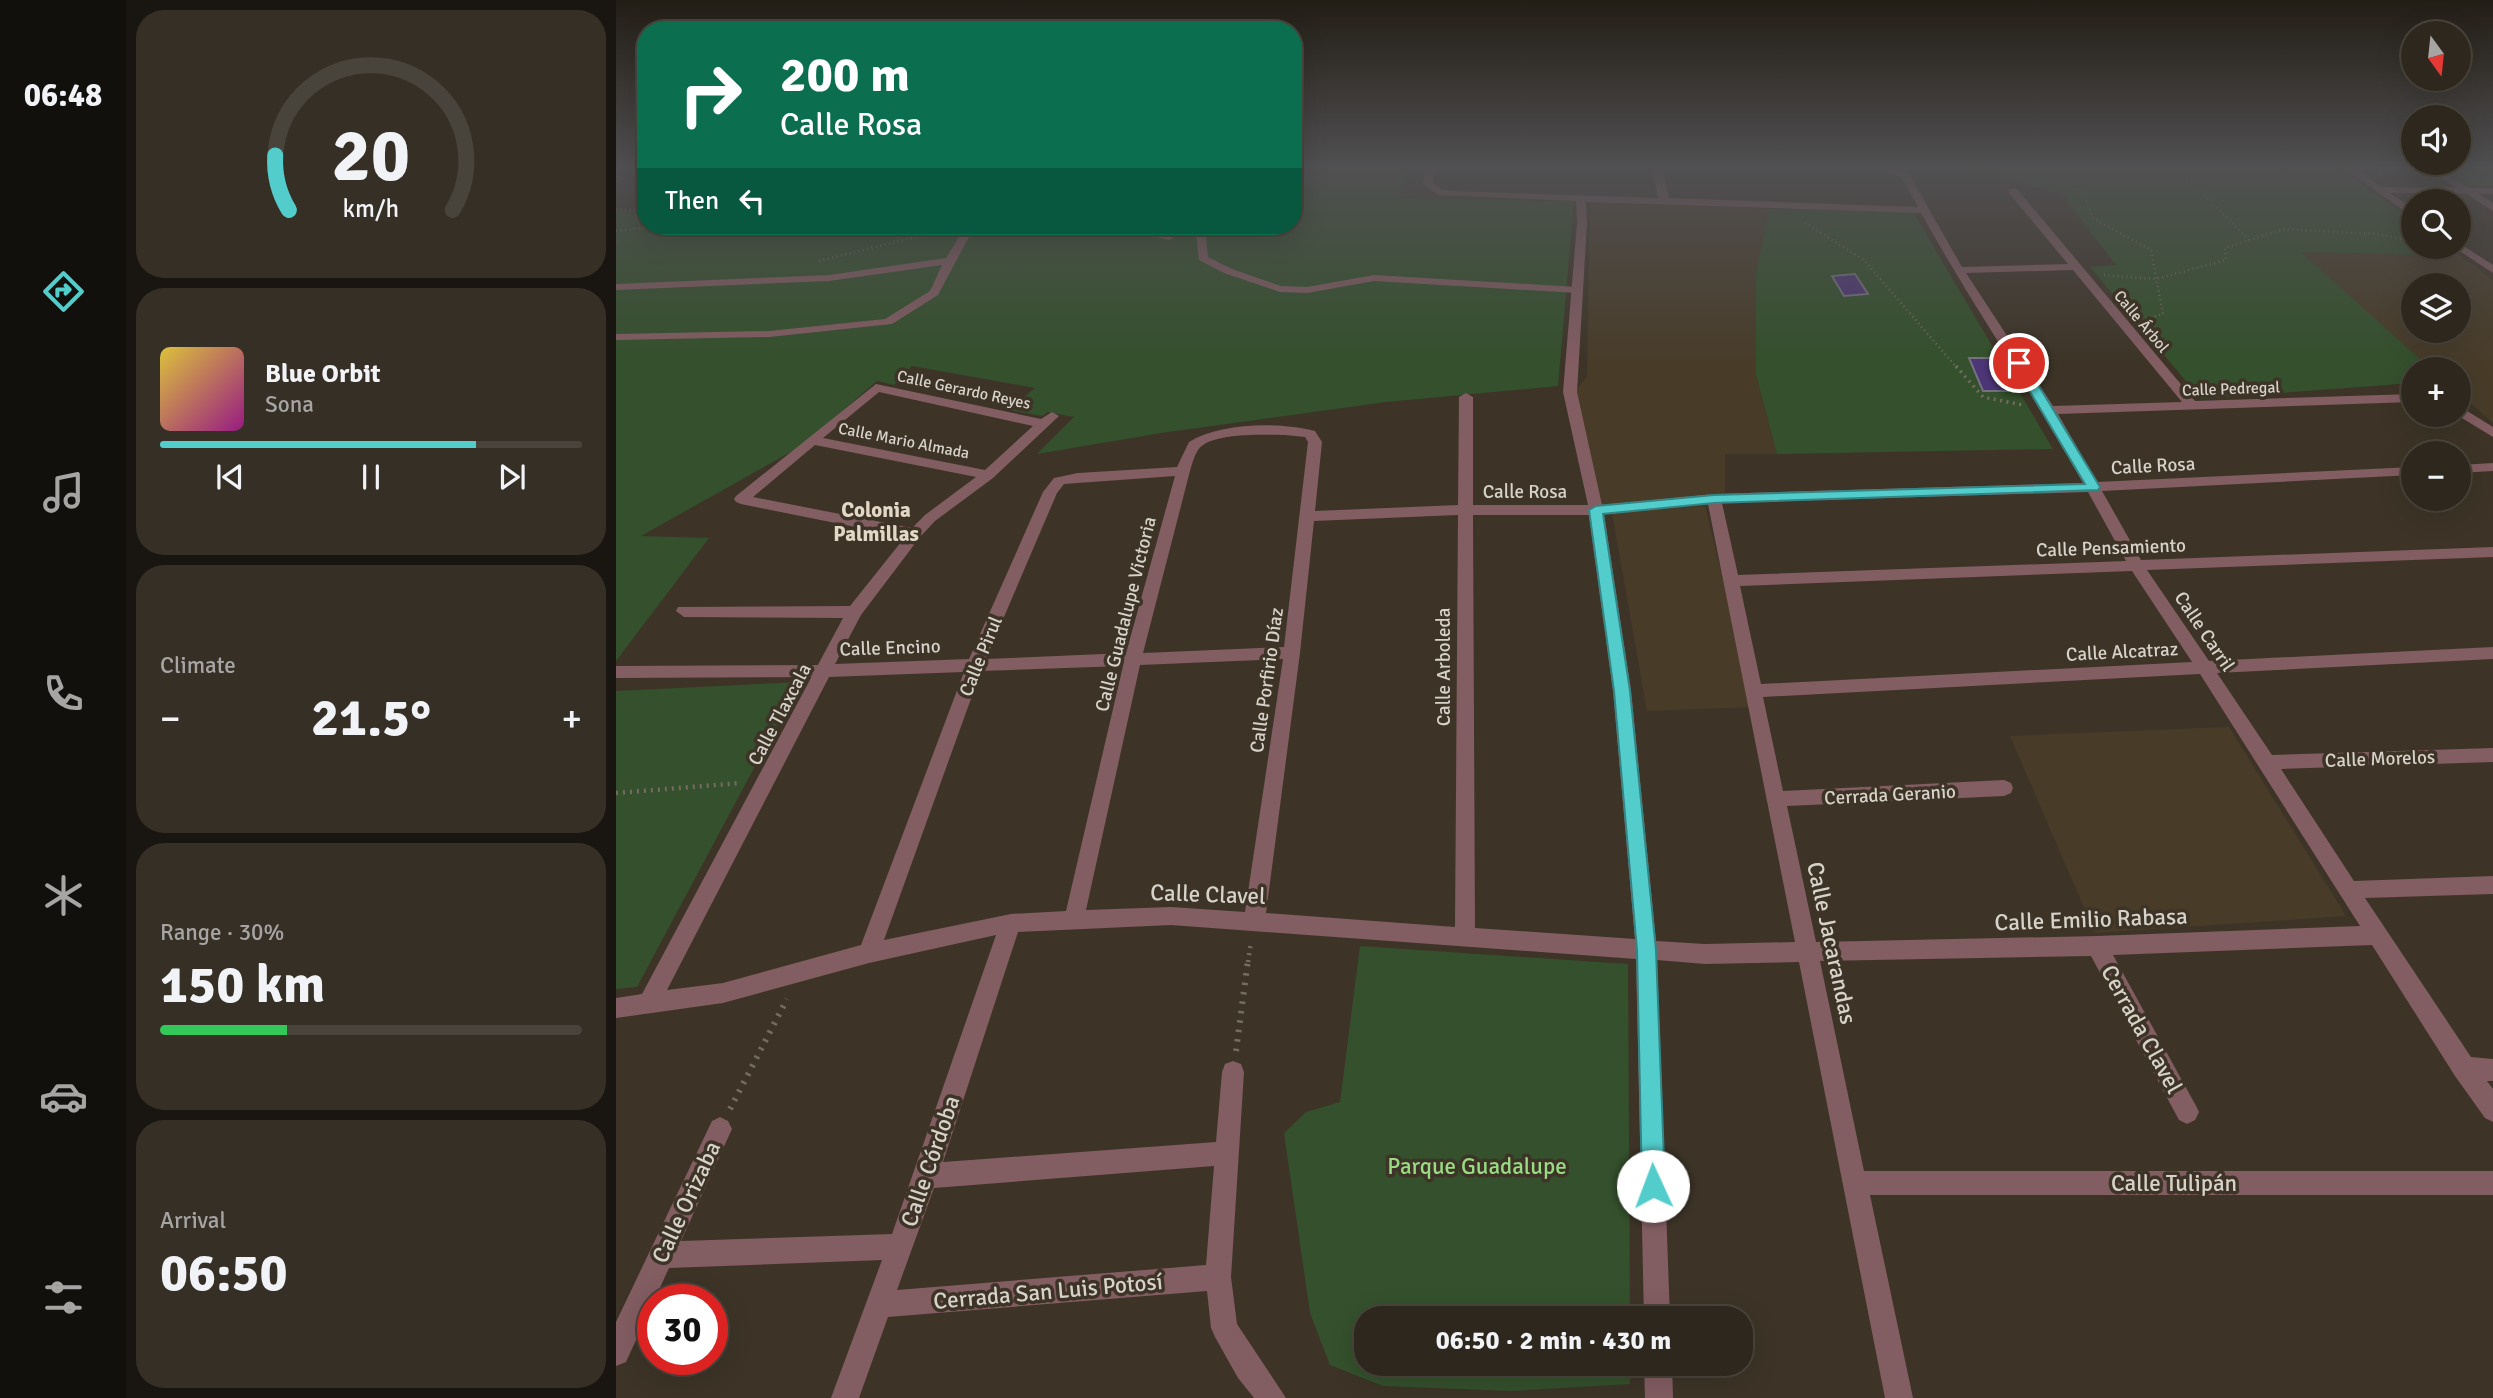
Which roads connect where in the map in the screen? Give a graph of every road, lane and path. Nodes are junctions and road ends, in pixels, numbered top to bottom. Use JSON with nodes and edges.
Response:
{"nodes":[{"id":1,"x":1580,"y":233,"type":"edge"},
{"id":2,"x":1822,"y":233,"type":"edge"},
{"id":3,"x":1937,"y":233,"type":"edge"},
{"id":4,"x":2049,"y":233,"type":"edge"},
{"id":5,"x":2120,"y":233,"type":"edge"},
{"id":6,"x":2242,"y":233,"type":"edge"},
{"id":7,"x":2271,"y":233,"type":"edge"},
{"id":8,"x":2362,"y":233,"type":"edge"},
{"id":9,"x":922,"y":235,"type":"edge"},
{"id":10,"x":964,"y":235,"type":"edge"},
{"id":11,"x":1201,"y":235,"type":"edge"},
{"id":12,"x":2401,"y":239,"type":"edge"},
{"id":13,"x":2249,"y":240,"type":"junction"},
{"id":14,"x":2471,"y":254,"type":"edge"},
{"id":15,"x":949,"y":261,"type":"junction"},
{"id":16,"x":811,"y":262,"type":"dead end"},
{"id":17,"x":2077,"y":267,"type":"junction"},
{"id":18,"x":1958,"y":270,"type":"junction"},
{"id":19,"x":2493,"y":270,"type":"edge"},
{"id":20,"x":2156,"y":279,"type":"junction"},
{"id":21,"x":616,"y":287,"type":"edge"},
{"id":22,"x":1578,"y":290,"type":"junction"},
{"id":23,"x":2124,"y":325,"type":"junction"},
{"id":24,"x":616,"y":337,"type":"edge"},
{"id":25,"x":1466,"y":397,"type":"dead end"},
{"id":26,"x":2401,"y":398,"type":"edge"},
{"id":27,"x":2193,"y":407,"type":"junction"},
{"id":28,"x":2049,"y":410,"type":"junction"},
{"id":29,"x":2471,"y":418,"type":"edge"},
{"id":30,"x":1048,"y":420,"type":"joint"},
{"id":31,"x":2493,"y":433,"type":"edge"},
{"id":32,"x":812,"y":440,"type":"junction"},
{"id":33,"x":1315,"y":442,"type":"joint"},
{"id":34,"x":2493,"y":467,"type":"edge"},
{"id":35,"x":2471,"y":468,"type":"edge"},
{"id":36,"x":1183,"y":471,"type":"junction"},
{"id":37,"x":2401,"y":472,"type":"edge"},
{"id":38,"x":988,"y":475,"type":"junction"},
{"id":39,"x":2094,"y":487,"type":"junction"},
{"id":40,"x":1714,"y":499,"type":"junction"},
{"id":41,"x":1463,"y":510,"type":"junction"},
{"id":42,"x":1596,"y":510,"type":"junction"},
{"id":43,"x":1308,"y":516,"type":"junction"},
{"id":44,"x":915,"y":534,"type":"junction"},
{"id":45,"x":2493,"y":552,"type":"edge"},
{"id":46,"x":2137,"y":567,"type":"junction"},
{"id":47,"x":1731,"y":581,"type":"junction"},
{"id":48,"x":684,"y":611,"type":"dead end"},
{"id":49,"x":854,"y":612,"type":"junction"},
{"id":50,"x":1292,"y":653,"type":"junction"},
{"id":51,"x":2493,"y":653,"type":"edge"},
{"id":52,"x":1133,"y":660,"type":"junction"},
{"id":53,"x":975,"y":665,"type":"junction"},
{"id":54,"x":2204,"y":667,"type":"junction"},
{"id":55,"x":826,"y":671,"type":"junction"},
{"id":56,"x":616,"y":672,"type":"edge"},
{"id":57,"x":1754,"y":691,"type":"junction"},
{"id":58,"x":2493,"y":755,"type":"edge"},
{"id":59,"x":2267,"y":762,"type":"junction"},
{"id":60,"x":767,"y":781,"type":"junction"},
{"id":61,"x":2004,"y":789,"type":"dead end"},
{"id":62,"x":616,"y":793,"type":"edge"},
{"id":63,"x":1776,"y":799,"type":"junction"},
{"id":64,"x":2493,"y":885,"type":"edge"},
{"id":65,"x":2350,"y":890,"type":"junction"},
{"id":66,"x":1074,"y":920,"type":"junction"},
{"id":67,"x":1254,"y":922,"type":"junction"},
{"id":68,"x":1011,"y":923,"type":"junction"},
{"id":69,"x":2377,"y":935,"type":"junction"},
{"id":70,"x":1465,"y":937,"type":"junction"},
{"id":71,"x":2097,"y":946,"type":"junction"},
{"id":72,"x":1646,"y":950,"type":"junction"},
{"id":73,"x":1807,"y":952,"type":"junction"},
{"id":74,"x":869,"y":953,"type":"junction"},
{"id":75,"x":800,"y":973,"type":"junction"},
{"id":76,"x":648,"y":1005,"type":"junction"},
{"id":77,"x":616,"y":1008,"type":"edge"},
{"id":78,"x":2463,"y":1068,"type":"junction"},
{"id":79,"x":2493,"y":1070,"type":"edge"},
{"id":80,"x":1233,"y":1072,"type":"joint"},
{"id":81,"x":2493,"y":1110,"type":"edge"},
{"id":82,"x":2188,"y":1112,"type":"dead end"},
{"id":83,"x":720,"y":1129,"type":"joint"},
{"id":84,"x":1226,"y":1153,"type":"junction"},
{"id":85,"x":926,"y":1176,"type":"junction"},
{"id":86,"x":1854,"y":1183,"type":"junction"},
{"id":87,"x":2493,"y":1183,"type":"edge"},
{"id":88,"x":900,"y":1247,"type":"junction"},
{"id":89,"x":660,"y":1255,"type":"junction"},
{"id":90,"x":1218,"y":1277,"type":"junction"},
{"id":91,"x":879,"y":1305,"type":"junction"},
{"id":92,"x":1657,"y":1306,"type":"edge"},
{"id":93,"x":616,"y":1352,"type":"edge"},
{"id":94,"x":1659,"y":1376,"type":"edge"},
{"id":95,"x":845,"y":1398,"type":"edge"},
{"id":96,"x":1272,"y":1398,"type":"edge"},
{"id":97,"x":1660,"y":1398,"type":"edge"},
{"id":98,"x":1899,"y":1398,"type":"edge"}],
"edges":[{"from":1,"to":22,"type":"street"},
{"from":2,"to":28,"type":"path"},
{"from":3,"to":18,"type":"street","name":"Calle Carril"},
{"from":4,"to":17,"type":"street","name":"Calle Árbol"},
{"from":5,"to":20,"type":"path"},
{"from":6,"to":13,"type":"path"},
{"from":7,"to":13,"type":"path"},
{"from":8,"to":12,"type":"path"},
{"from":9,"to":16,"type":"path"},
{"from":10,"to":15,"type":"lane"},
{"from":11,"to":22,"type":"lane"},
{"from":13,"to":20,"type":"path"},
{"from":14,"to":19,"type":"street"},
{"from":15,"to":21,"type":"lane"},
{"from":15,"to":24,"type":"lane"},
{"from":17,"to":18,"type":"street"},
{"from":17,"to":20,"type":"path"},
{"from":17,"to":23,"type":"street","name":"Calle Árbol"},
{"from":18,"to":28,"type":"street","name":"Calle Carril"},
{"from":20,"to":23,"type":"path"},
{"from":22,"to":42,"type":"street"},
{"from":23,"to":27,"type":"street","name":"Calle Árbol"},
{"from":25,"to":41,"type":"street","name":"Calle Arboleda"},
{"from":26,"to":27,"type":"street","name":"Calle Pedregal"},
{"from":27,"to":28,"type":"street","name":"Calle Pedregal"},
{"from":28,"to":39,"type":"street","name":"Calle Carril"},
{"from":29,"to":31,"type":"street"},
{"from":30,"to":32,"type":"street","name":"Calle Gerardo Reyes"},
{"from":30,"to":38,"type":"street","name":"Calle Tlaxcala"},
{"from":32,"to":38,"type":"street","name":"Calle Mario Almada"},
{"from":32,"to":44,"type":"street"},
{"from":33,"to":36,"type":"street","name":"Calle Guadalupe Victoria"},
{"from":33,"to":43,"type":"street","name":"Calle Porfirio Díaz"},
{"from":34,"to":35,"type":"street"},
{"from":36,"to":52,"type":"street","name":"Calle Guadalupe Victoria"},
{"from":36,"to":53,"type":"street","name":"Calle Pirul"},
{"from":37,"to":39,"type":"street","name":"Calle Rosa"},
{"from":38,"to":44,"type":"street","name":"Calle Tlaxcala"},
{"from":39,"to":40,"type":"street","name":"Calle Rosa"},
{"from":39,"to":46,"type":"street","name":"Calle Carril"},
{"from":40,"to":42,"type":"street","name":"Calle Rosa"},
{"from":40,"to":47,"type":"street","name":"Calle Jacarandas"},
{"from":41,"to":42,"type":"street","name":"Calle Rosa"},
{"from":41,"to":43,"type":"street","name":"Calle Rosa"},
{"from":41,"to":70,"type":"street","name":"Calle Arboleda"},
{"from":42,"to":72,"type":"street"},
{"from":43,"to":50,"type":"street","name":"Calle Porfirio Díaz"},
{"from":44,"to":49,"type":"street","name":"Calle Tlaxcala"},
{"from":45,"to":46,"type":"street","name":"Calle Pensamiento"},
{"from":46,"to":47,"type":"street","name":"Calle Pensamiento"},
{"from":46,"to":54,"type":"street","name":"Calle Carril"},
{"from":47,"to":57,"type":"street","name":"Calle Jacarandas"},
{"from":48,"to":49,"type":"street"},
{"from":49,"to":55,"type":"street","name":"Calle Tlaxcala"},
{"from":50,"to":52,"type":"street","name":"Calle Encino"},
{"from":50,"to":67,"type":"street","name":"Calle Porfirio Díaz"},
{"from":51,"to":54,"type":"street","name":"Calle Alcatraz"},
{"from":52,"to":53,"type":"street","name":"Calle Encino"},
{"from":52,"to":66,"type":"street","name":"Calle Guadalupe Victoria"},
{"from":53,"to":55,"type":"street","name":"Calle Encino"},
{"from":53,"to":74,"type":"street","name":"Calle Pirul"},
{"from":54,"to":57,"type":"street","name":"Calle Alcatraz"},
{"from":54,"to":59,"type":"street","name":"Calle Carril"},
{"from":55,"to":56,"type":"lane"},
{"from":55,"to":60,"type":"street","name":"Calle Tlaxcala"},
{"from":57,"to":63,"type":"street","name":"Calle Jacarandas"},
{"from":58,"to":59,"type":"street","name":"Calle Morelos"},
{"from":59,"to":65,"type":"street","name":"Calle Carril"},
{"from":60,"to":62,"type":"path"},
{"from":60,"to":76,"type":"street","name":"Calle Tlaxcala"},
{"from":61,"to":63,"type":"street","name":"Cerrada Geranio"},
{"from":63,"to":73,"type":"street","name":"Calle Jacarandas"},
{"from":64,"to":65,"type":"street"},
{"from":65,"to":69,"type":"street","name":"Calle Carril"},
{"from":66,"to":67,"type":"street","name":"Calle Clavel"},
{"from":66,"to":68,"type":"street","name":"Calle Clavel"},
{"from":67,"to":70,"type":"street","name":"Calle Clavel"},
{"from":67,"to":80,"type":"path"},
{"from":68,"to":74,"type":"street","name":"Calle Clavel"},
{"from":68,"to":85,"type":"street","name":"Calle Córdoba"},
{"from":69,"to":71,"type":"street","name":"Calle Emilio Rabasa"},
{"from":69,"to":78,"type":"street","name":"Calle Carril"},
{"from":70,"to":72,"type":"street","name":"Calle Clavel"},
{"from":71,"to":73,"type":"street","name":"Calle Emilio Rabasa"},
{"from":71,"to":82,"type":"street","name":"Cerrada Clavel"},
{"from":72,"to":73,"type":"street","name":"Calle Clavel"},
{"from":72,"to":92,"type":"street"},
{"from":73,"to":86,"type":"street","name":"Calle Jacarandas"},
{"from":74,"to":75,"type":"street","name":"Calle Clavel"},
{"from":75,"to":76,"type":"street","name":"Calle Clavel"},
{"from":75,"to":83,"type":"path"},
{"from":76,"to":77,"type":"street","name":"Calle Clavel"},
{"from":78,"to":79,"type":"street"},
{"from":78,"to":81,"type":"street","name":"Calle Carril"},
{"from":80,"to":84,"type":"street"},
{"from":83,"to":89,"type":"street","name":"Calle Orizaba"},
{"from":84,"to":85,"type":"street"},
{"from":84,"to":90,"type":"street"},
{"from":85,"to":88,"type":"street","name":"Calle Córdoba"},
{"from":86,"to":87,"type":"street","name":"Calle Tulipán"},
{"from":86,"to":98,"type":"street","name":"Calle Jacarandas"},
{"from":88,"to":89,"type":"street"},
{"from":88,"to":91,"type":"street","name":"Calle Córdoba"},
{"from":89,"to":93,"type":"street","name":"Calle Orizaba"},
{"from":90,"to":91,"type":"street","name":"Cerrada San Luis Potosí"},
{"from":90,"to":96,"type":"street"},
{"from":91,"to":95,"type":"street","name":"Calle Córdoba"},
{"from":94,"to":97,"type":"street"}]}
